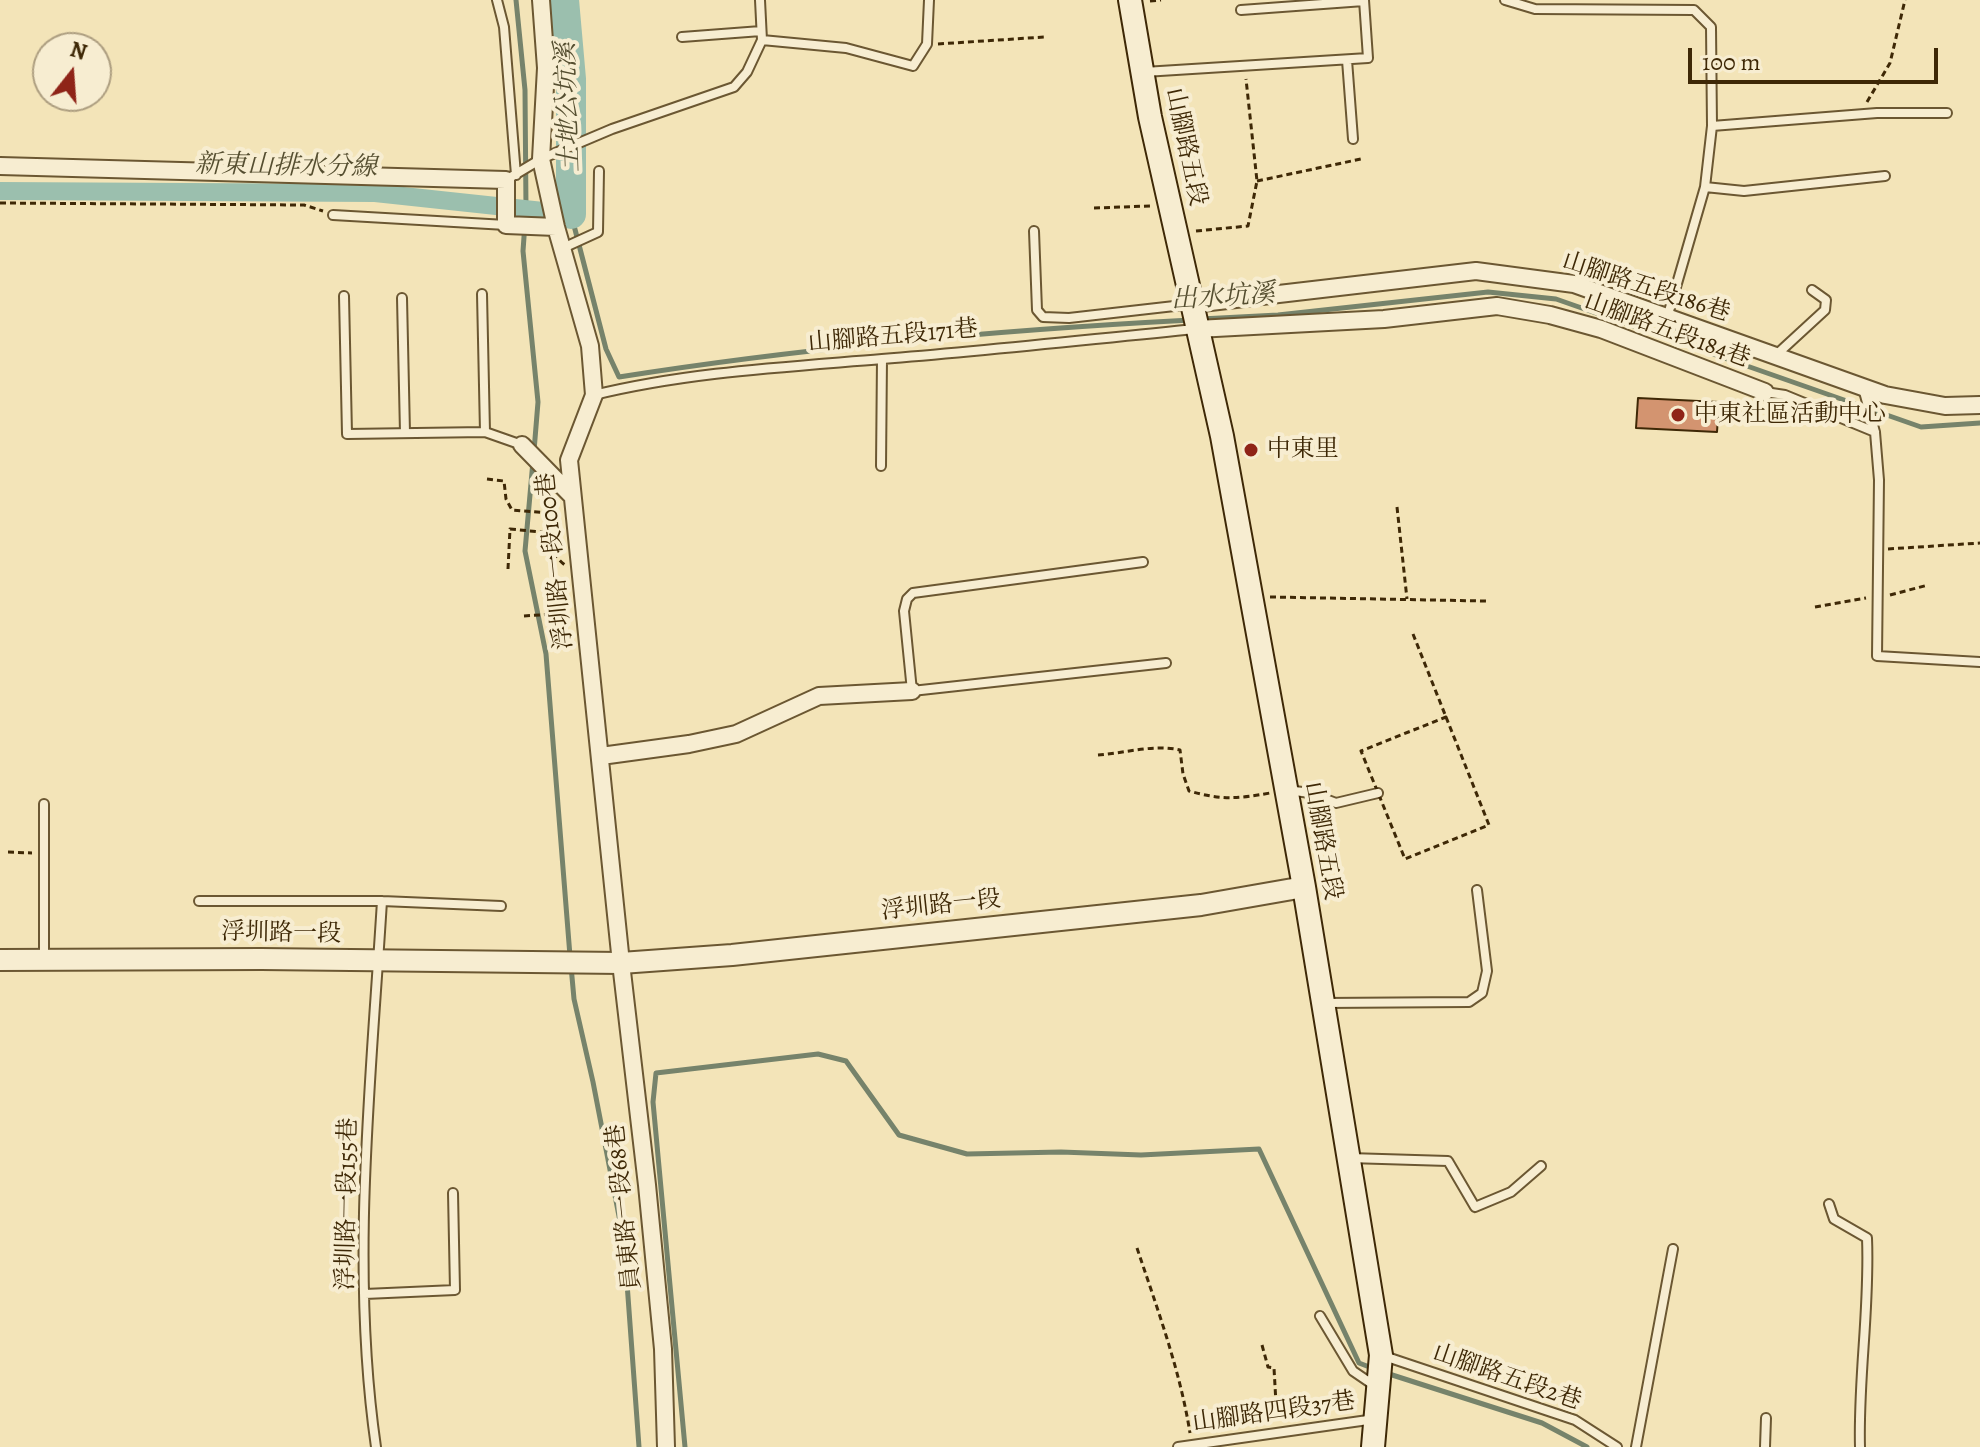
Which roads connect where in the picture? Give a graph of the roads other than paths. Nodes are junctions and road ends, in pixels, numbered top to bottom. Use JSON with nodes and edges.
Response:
{"nodes":[{"id":1,"x":497,"y":0,"type":"edge"},
{"id":2,"x":541,"y":0,"type":"edge"},
{"id":3,"x":760,"y":0,"type":"edge"},
{"id":4,"x":929,"y":0,"type":"edge"},
{"id":5,"x":1130,"y":0,"type":"edge"},
{"id":6,"x":1364,"y":0,"type":"edge"},
{"id":7,"x":1505,"y":0,"type":"edge"},
{"id":8,"x":1241,"y":10,"type":"dead end"},
{"id":9,"x":762,"y":35,"type":"junction"},
{"id":10,"x":682,"y":37,"type":"dead end"},
{"id":11,"x":1347,"y":60,"type":"junction"},
{"id":12,"x":1143,"y":72,"type":"junction"},
{"id":13,"x":1947,"y":113,"type":"dead end"},
{"id":14,"x":1712,"y":126,"type":"junction"},
{"id":15,"x":1353,"y":139,"type":"dead end"},
{"id":16,"x":541,"y":159,"type":"junction"},
{"id":17,"x":0,"y":166,"type":"edge"},
{"id":18,"x":599,"y":171,"type":"dead end"},
{"id":19,"x":1885,"y":176,"type":"dead end"},
{"id":20,"x":511,"y":178,"type":"junction"},
{"id":21,"x":1705,"y":187,"type":"junction"},
{"id":22,"x":333,"y":215,"type":"road end"},
{"id":23,"x":506,"y":225,"type":"junction"},
{"id":24,"x":556,"y":227,"type":"junction"},
{"id":25,"x":1034,"y":231,"type":"dead end"},
{"id":26,"x":562,"y":249,"type":"junction"},
{"id":27,"x":1812,"y":290,"type":"dead end"},
{"id":28,"x":482,"y":294,"type":"dead end"},
{"id":29,"x":344,"y":296,"type":"dead end"},
{"id":30,"x":402,"y":298,"type":"dead end"},
{"id":31,"x":1193,"y":304,"type":"junction"},
{"id":32,"x":1666,"y":318,"type":"junction"},
{"id":33,"x":1197,"y":329,"type":"junction"},
{"id":34,"x":1775,"y":357,"type":"junction"},
{"id":35,"x":882,"y":359,"type":"junction"},
{"id":36,"x":1862,"y":388,"type":"junction"},
{"id":37,"x":1765,"y":392,"type":"joint"},
{"id":38,"x":594,"y":395,"type":"junction"},
{"id":39,"x":1980,"y":405,"type":"edge"},
{"id":40,"x":485,"y":432,"type":"junction"},
{"id":41,"x":1875,"y":432,"type":"junction"},
{"id":42,"x":405,"y":433,"type":"junction"},
{"id":43,"x":522,"y":445,"type":"joint"},
{"id":44,"x":881,"y":466,"type":"dead end"},
{"id":45,"x":572,"y":496,"type":"junction"},
{"id":46,"x":1143,"y":562,"type":"dead end"},
{"id":47,"x":1980,"y":662,"type":"edge"},
{"id":48,"x":1166,"y":663,"type":"dead end"},
{"id":49,"x":912,"y":691,"type":"junction"},
{"id":50,"x":601,"y":756,"type":"junction"},
{"id":51,"x":1287,"y":789,"type":"junction"},
{"id":52,"x":1378,"y":793,"type":"road end"},
{"id":53,"x":44,"y":804,"type":"dead end"},
{"id":54,"x":1304,"y":887,"type":"junction"},
{"id":55,"x":1477,"y":890,"type":"dead end"},
{"id":56,"x":199,"y":901,"type":"dead end"},
{"id":57,"x":382,"y":901,"type":"junction"},
{"id":58,"x":501,"y":906,"type":"dead end"},
{"id":59,"x":0,"y":960,"type":"edge"},
{"id":60,"x":44,"y":960,"type":"junction"},
{"id":61,"x":378,"y":962,"type":"junction"},
{"id":62,"x":621,"y":963,"type":"junction"},
{"id":63,"x":1323,"y":1003,"type":"junction"},
{"id":64,"x":1348,"y":1158,"type":"junction"},
{"id":65,"x":1541,"y":1166,"type":"dead end"},
{"id":66,"x":453,"y":1193,"type":"dead end"},
{"id":67,"x":1829,"y":1204,"type":"dead end"},
{"id":68,"x":1673,"y":1249,"type":"dead end"},
{"id":69,"x":365,"y":1294,"type":"junction"},
{"id":70,"x":1320,"y":1316,"type":"dead end"},
{"id":71,"x":1381,"y":1360,"type":"junction"},
{"id":72,"x":1379,"y":1388,"type":"junction"},
{"id":73,"x":1766,"y":1418,"type":"dead end"},
{"id":74,"x":1377,"y":1419,"type":"junction"},
{"id":75,"x":376,"y":1447,"type":"edge"},
{"id":76,"x":666,"y":1447,"type":"edge"},
{"id":77,"x":1178,"y":1447,"type":"edge"},
{"id":78,"x":1373,"y":1447,"type":"edge"},
{"id":79,"x":1617,"y":1447,"type":"edge"},
{"id":80,"x":1636,"y":1447,"type":"edge"},
{"id":81,"x":1765,"y":1447,"type":"edge"},
{"id":82,"x":1860,"y":1447,"type":"edge"}],
"edges":[{"from":1,"to":20,"type":"lane"},
{"from":2,"to":16,"type":"street","name":"浮圳路一段100巷"},
{"from":3,"to":9,"type":"lane"},
{"from":4,"to":9,"type":"lane"},
{"from":5,"to":12,"type":"main road","name":"山腳路五段"},
{"from":6,"to":8,"type":"lane"},
{"from":6,"to":11,"type":"lane"},
{"from":7,"to":14,"type":"lane"},
{"from":9,"to":10,"type":"lane"},
{"from":9,"to":16,"type":"lane"},
{"from":11,"to":12,"type":"lane"},
{"from":11,"to":15,"type":"lane"},
{"from":12,"to":31,"type":"main road","name":"山腳路五段"},
{"from":13,"to":14,"type":"lane"},
{"from":14,"to":21,"type":"lane"},
{"from":16,"to":20,"type":"lane"},
{"from":16,"to":24,"type":"street","name":"浮圳路一段100巷"},
{"from":17,"to":20,"type":"street"},
{"from":18,"to":26,"type":"lane"},
{"from":19,"to":21,"type":"lane"},
{"from":20,"to":23,"type":"street"},
{"from":21,"to":32,"type":"lane"},
{"from":22,"to":23,"type":"lane"},
{"from":23,"to":24,"type":"street"},
{"from":24,"to":26,"type":"street","name":"浮圳路一段100巷"},
{"from":25,"to":31,"type":"lane"},
{"from":26,"to":38,"type":"street","name":"浮圳路一段100巷"},
{"from":27,"to":34,"type":"lane"},
{"from":28,"to":40,"type":"lane"},
{"from":29,"to":42,"type":"lane"},
{"from":30,"to":42,"type":"lane"},
{"from":31,"to":32,"type":"street","name":"山腳路五段186巷"},
{"from":31,"to":33,"type":"main road","name":"山腳路五段"},
{"from":32,"to":34,"type":"street","name":"山腳路五段186巷"},
{"from":33,"to":35,"type":"lane","name":"山腳路五段171巷"},
{"from":33,"to":37,"type":"street","name":"山腳路五段184巷"},
{"from":33,"to":51,"type":"main road","name":"山腳路五段"},
{"from":34,"to":36,"type":"street","name":"山腳路五段186巷"},
{"from":35,"to":38,"type":"lane","name":"山腳路五段171巷"},
{"from":35,"to":44,"type":"lane"},
{"from":36,"to":39,"type":"street","name":"山腳路五段186巷"},
{"from":36,"to":41,"type":"lane"},
{"from":37,"to":41,"type":"lane","name":"山腳路五段184巷"},
{"from":38,"to":45,"type":"street","name":"浮圳路一段100巷"},
{"from":40,"to":42,"type":"lane"},
{"from":40,"to":43,"type":"lane"},
{"from":41,"to":47,"type":"lane"},
{"from":43,"to":45,"type":"street"},
{"from":45,"to":50,"type":"street","name":"浮圳路一段100巷"},
{"from":46,"to":49,"type":"lane"},
{"from":48,"to":49,"type":"lane"},
{"from":49,"to":50,"type":"street"},
{"from":50,"to":62,"type":"street","name":"浮圳路一段100巷"},
{"from":51,"to":52,"type":"lane"},
{"from":51,"to":54,"type":"main road","name":"山腳路五段"},
{"from":53,"to":60,"type":"lane"},
{"from":54,"to":62,"type":"street","name":"浮圳路一段"},
{"from":54,"to":63,"type":"main road","name":"山腳路五段"},
{"from":55,"to":63,"type":"lane"},
{"from":56,"to":57,"type":"lane"},
{"from":57,"to":58,"type":"lane"},
{"from":57,"to":61,"type":"lane","name":"浮圳路一段155巷"},
{"from":59,"to":60,"type":"street","name":"浮圳路一段"},
{"from":60,"to":61,"type":"street","name":"浮圳路一段"},
{"from":61,"to":62,"type":"street","name":"浮圳路一段"},
{"from":61,"to":69,"type":"lane","name":"浮圳路一段155巷"},
{"from":62,"to":76,"type":"street","name":"員東路一段68巷"},
{"from":63,"to":64,"type":"main road","name":"山腳路五段"},
{"from":64,"to":65,"type":"lane"},
{"from":64,"to":71,"type":"main road","name":"山腳路五段"},
{"from":66,"to":69,"type":"lane"},
{"from":67,"to":82,"type":"lane"},
{"from":68,"to":80,"type":"lane"},
{"from":69,"to":75,"type":"lane","name":"浮圳路一段155巷"},
{"from":70,"to":72,"type":"lane"},
{"from":71,"to":72,"type":"main road","name":"山腳路五段"},
{"from":71,"to":79,"type":"lane","name":"山腳路五段2巷"},
{"from":72,"to":74,"type":"main road","name":"山腳路五段"},
{"from":73,"to":81,"type":"lane"},
{"from":74,"to":77,"type":"lane","name":"山腳路四段37巷"},
{"from":74,"to":78,"type":"main road","name":"山腳路五段"}]}
